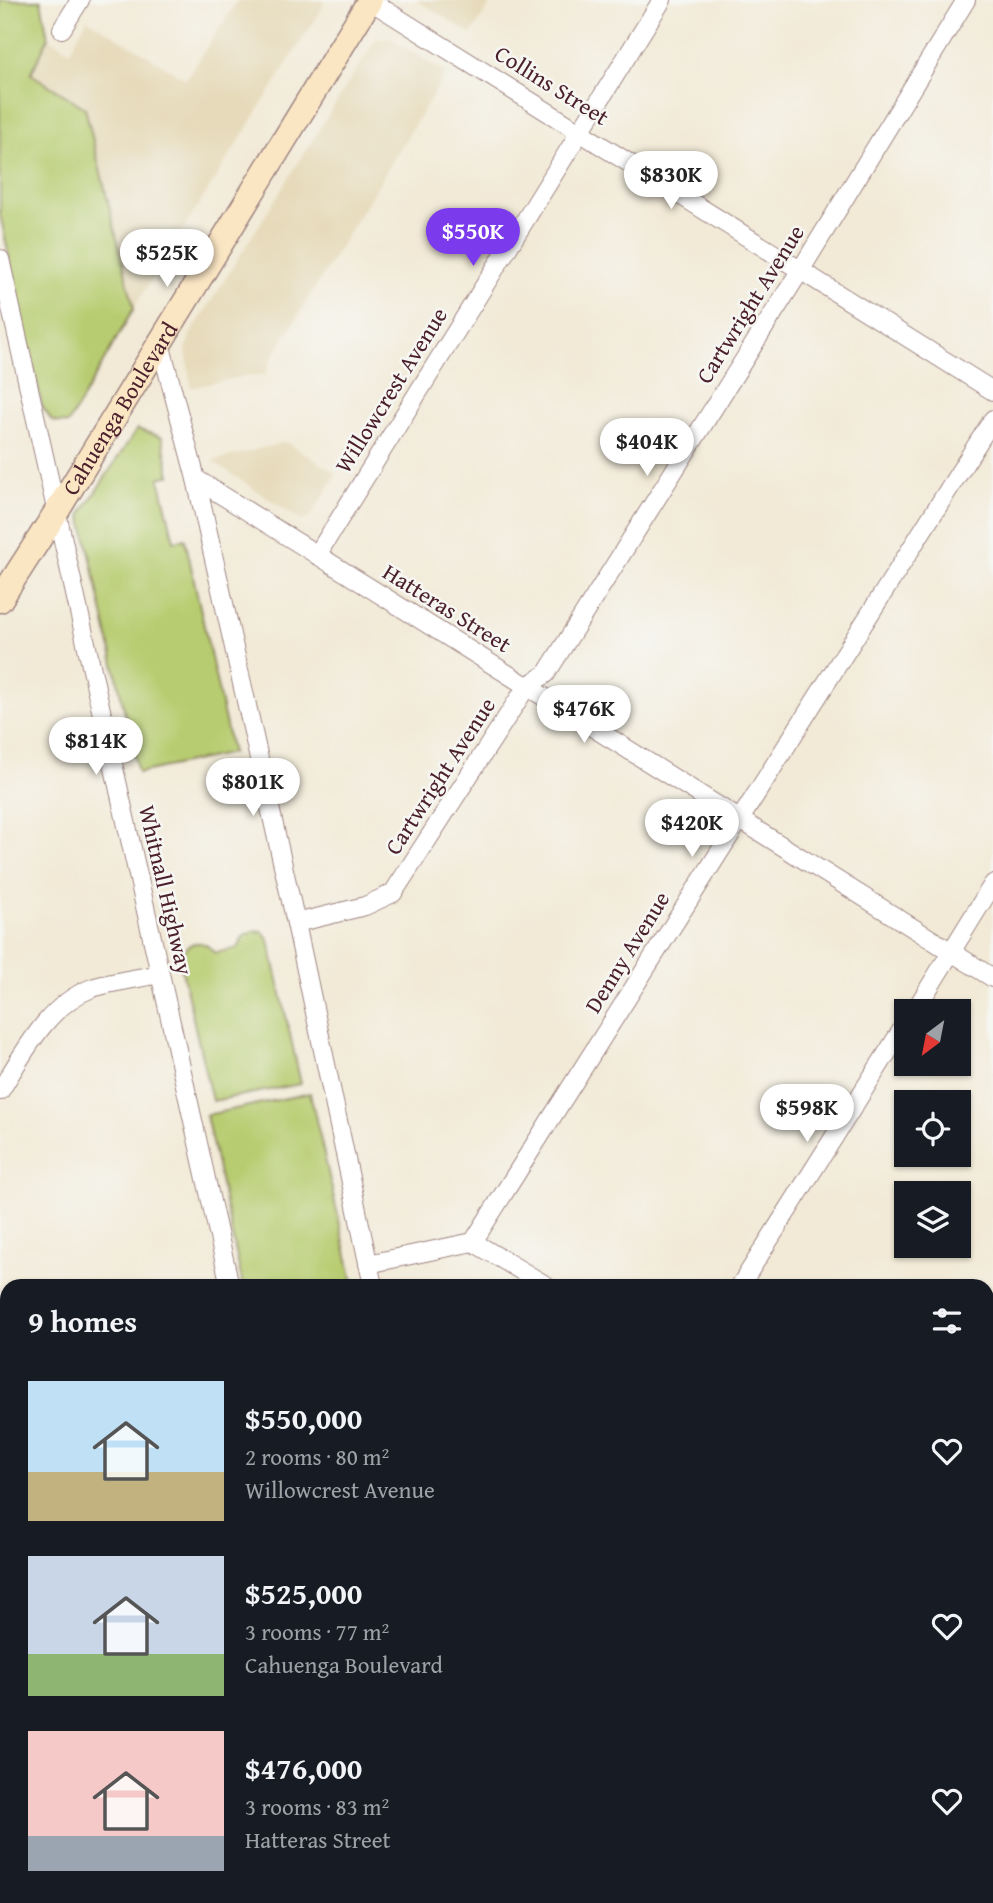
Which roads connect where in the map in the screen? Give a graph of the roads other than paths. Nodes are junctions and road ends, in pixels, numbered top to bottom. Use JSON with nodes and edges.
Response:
{"nodes":[{"id":1,"x":80,"y":0,"type":"edge"},
{"id":2,"x":369,"y":0,"type":"edge"},
{"id":3,"x":662,"y":0,"type":"edge"},
{"id":4,"x":967,"y":0,"type":"edge"},
{"id":5,"x":62,"y":29,"type":"dead end"},
{"id":6,"x":580,"y":132,"type":"junction"},
{"id":7,"x":0,"y":259,"type":"edge"},
{"id":8,"x":800,"y":271,"type":"junction"},
{"id":9,"x":160,"y":342,"type":"junction"},
{"id":10,"x":993,"y":391,"type":"edge"},
{"id":11,"x":993,"y":419,"type":"edge"},
{"id":12,"x":196,"y":480,"type":"junction"},
{"id":13,"x":57,"y":511,"type":"junction"},
{"id":14,"x":317,"y":555,"type":"junction"},
{"id":15,"x":0,"y":600,"type":"edge"},
{"id":16,"x":527,"y":687,"type":"junction"},
{"id":17,"x":740,"y":820,"type":"junction"},
{"id":18,"x":993,"y":884,"type":"edge"},
{"id":19,"x":296,"y":923,"type":"junction"},
{"id":20,"x":951,"y":952,"type":"junction"},
{"id":21,"x":160,"y":974,"type":"junction"},
{"id":22,"x":993,"y":978,"type":"edge"},
{"id":23,"x":922,"y":999,"type":"edge"},
{"id":24,"x":894,"y":1042,"type":"edge"},
{"id":25,"x":0,"y":1091,"type":"edge"},
{"id":26,"x":473,"y":1242,"type":"junction"},
{"id":27,"x":368,"y":1264,"type":"junction"},
{"id":28,"x":228,"y":1279,"type":"edge"},
{"id":29,"x":371,"y":1279,"type":"edge"},
{"id":30,"x":535,"y":1279,"type":"edge"},
{"id":31,"x":744,"y":1279,"type":"edge"}],
"edges":[{"from":1,"to":5,"type":"street"},
{"from":2,"to":6,"type":"street","name":"Collins Street"},
{"from":2,"to":9,"type":"main road","name":"Cahuenga Boulevard"},
{"from":3,"to":6,"type":"street","name":"Willowcrest Avenue"},
{"from":4,"to":8,"type":"street","name":"Cartwright Avenue"},
{"from":6,"to":8,"type":"street","name":"Collins Street"},
{"from":6,"to":14,"type":"street","name":"Willowcrest Avenue"},
{"from":7,"to":13,"type":"street","name":"Whitnall Highway"},
{"from":8,"to":10,"type":"street","name":"Collins Street"},
{"from":8,"to":16,"type":"street","name":"Cartwright Avenue"},
{"from":9,"to":12,"type":"street"},
{"from":9,"to":13,"type":"main road","name":"Cahuenga Boulevard"},
{"from":11,"to":17,"type":"street","name":"Denny Avenue"},
{"from":12,"to":14,"type":"street","name":"Hatteras Street"},
{"from":12,"to":19,"type":"street"},
{"from":13,"to":15,"type":"main road","name":"Cahuenga Boulevard"},
{"from":13,"to":21,"type":"street","name":"Whitnall Highway"},
{"from":14,"to":16,"type":"street","name":"Hatteras Street"},
{"from":16,"to":17,"type":"street","name":"Hatteras Street"},
{"from":16,"to":19,"type":"street","name":"Cartwright Avenue"},
{"from":17,"to":20,"type":"street","name":"Hatteras Street"},
{"from":17,"to":26,"type":"street","name":"Denny Avenue"},
{"from":18,"to":20,"type":"street"},
{"from":19,"to":27,"type":"street"},
{"from":20,"to":22,"type":"street","name":"Hatteras Street"},
{"from":20,"to":23,"type":"street"},
{"from":21,"to":25,"type":"street"},
{"from":21,"to":28,"type":"street","name":"Whitnall Highway"},
{"from":24,"to":31,"type":"street"},
{"from":26,"to":27,"type":"street"},
{"from":26,"to":30,"type":"street"},
{"from":27,"to":29,"type":"street"}]}
